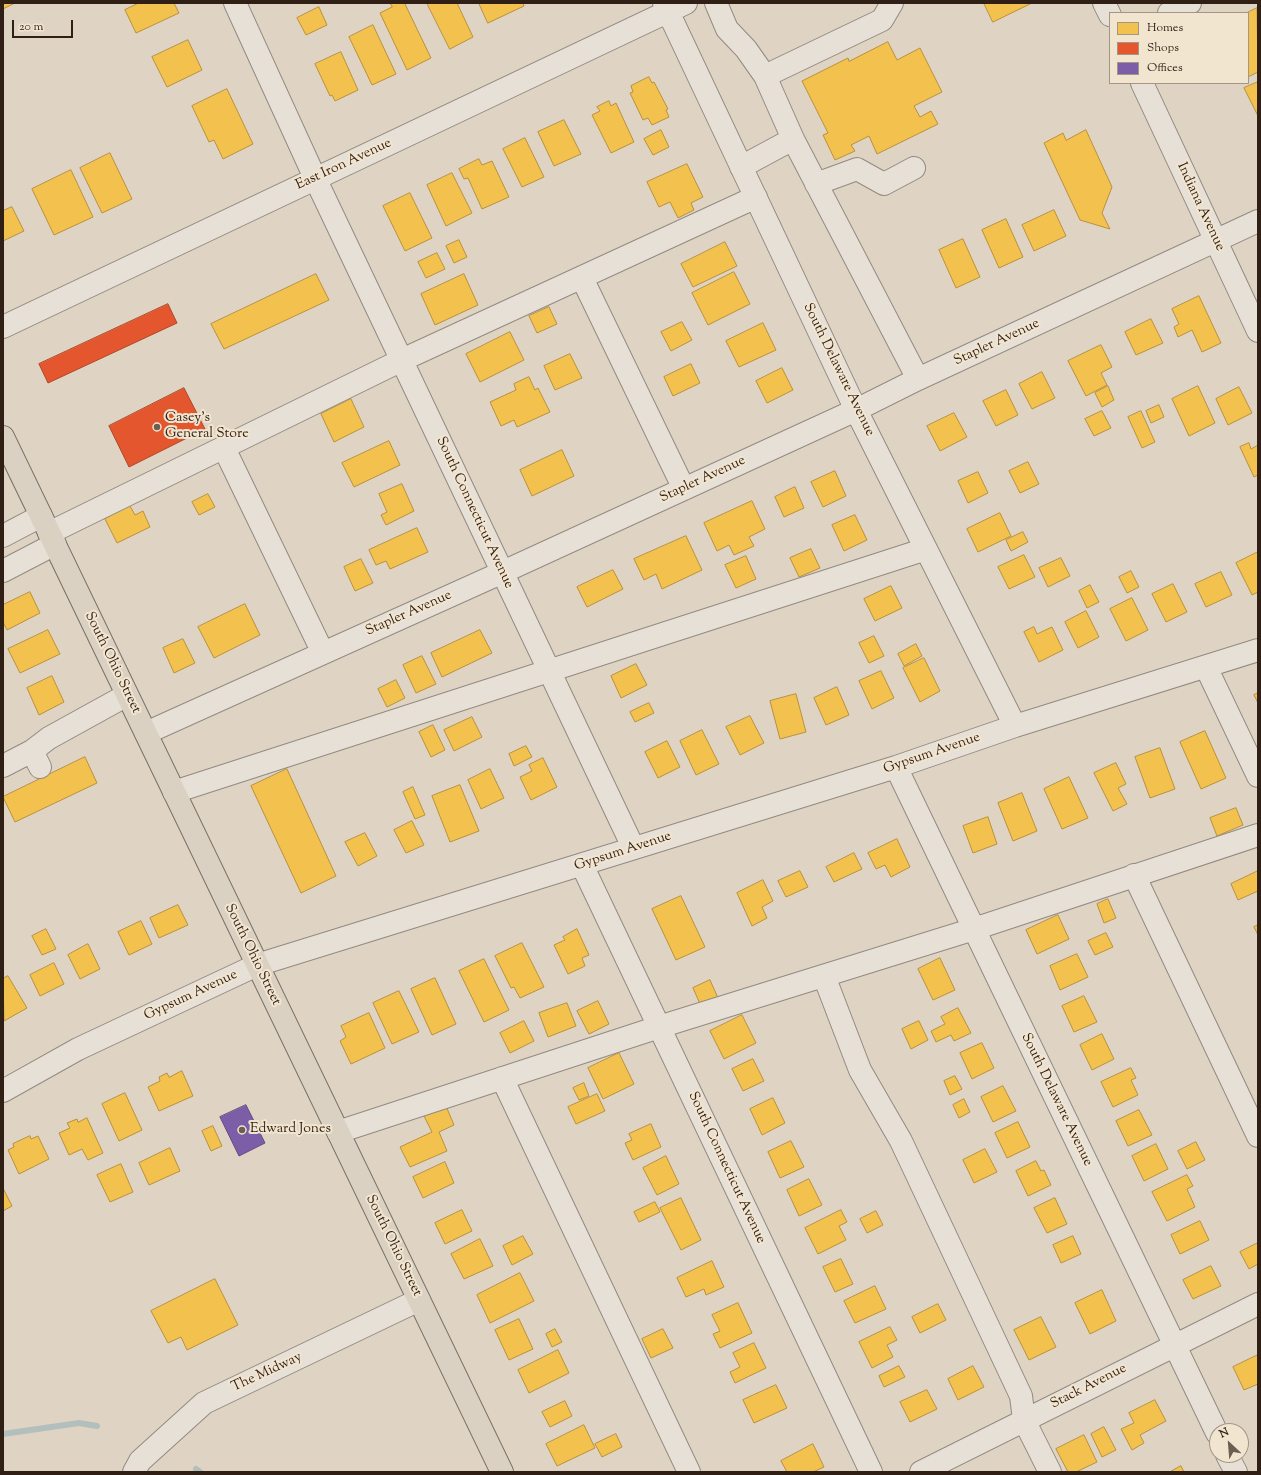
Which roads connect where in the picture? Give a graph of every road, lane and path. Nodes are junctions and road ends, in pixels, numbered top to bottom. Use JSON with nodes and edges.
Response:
{"nodes":[{"id":1,"x":716,"y":3,"type":"edge"},
{"id":2,"x":892,"y":3,"type":"edge"},
{"id":3,"x":1104,"y":3,"type":"edge"},
{"id":4,"x":1162,"y":3,"type":"edge"},
{"id":5,"x":1190,"y":3,"type":"edge"},
{"id":6,"x":242,"y":5,"type":"edge"},
{"id":7,"x":672,"y":6,"type":"edge"},
{"id":8,"x":1167,"y":12,"type":"edge"},
{"id":9,"x":1170,"y":12,"type":"edge"},
{"id":10,"x":1109,"y":14,"type":"edge"},
{"id":11,"x":765,"y":76,"type":"junction"},
{"id":12,"x":1142,"y":84,"type":"edge"},
{"id":13,"x":793,"y":140,"type":"junction"},
{"id":14,"x":741,"y":167,"type":"junction"},
{"id":15,"x":914,"y":168,"type":"dead end"},
{"id":16,"x":316,"y":178,"type":"junction"},
{"id":17,"x":816,"y":184,"type":"junction"},
{"id":18,"x":756,"y":197,"type":"junction"},
{"id":19,"x":1258,"y":221,"type":"edge"},
{"id":20,"x":1216,"y":240,"type":"junction"},
{"id":21,"x":582,"y":278,"type":"junction"},
{"id":22,"x":3,"y":327,"type":"edge"},
{"id":23,"x":1258,"y":331,"type":"edge"},
{"id":24,"x":402,"y":360,"type":"junction"},
{"id":25,"x":918,"y":379,"type":"junction"},
{"id":26,"x":856,"y":410,"type":"junction"},
{"id":27,"x":3,"y":437,"type":"edge"},
{"id":28,"x":224,"y":448,"type":"junction"},
{"id":29,"x":684,"y":489,"type":"junction"},
{"id":30,"x":48,"y":531,"type":"junction"},
{"id":31,"x":3,"y":536,"type":"edge"},
{"id":32,"x":926,"y":549,"type":"junction"},
{"id":33,"x":3,"y":571,"type":"edge"},
{"id":34,"x":503,"y":572,"type":"junction"},
{"id":35,"x":1258,"y":650,"type":"edge"},
{"id":36,"x":323,"y":653,"type":"junction"},
{"id":37,"x":1206,"y":667,"type":"junction"},
{"id":38,"x":550,"y":671,"type":"junction"},
{"id":39,"x":127,"y":695,"type":"junction"},
{"id":40,"x":1015,"y":726,"type":"junction"},
{"id":41,"x":146,"y":733,"type":"junction"},
{"id":42,"x":3,"y":766,"type":"edge"},
{"id":43,"x":896,"y":767,"type":"junction"},
{"id":44,"x":1258,"y":776,"type":"edge"},
{"id":45,"x":174,"y":792,"type":"junction"},
{"id":46,"x":1258,"y":835,"type":"edge"},
{"id":47,"x":633,"y":847,"type":"junction"},
{"id":48,"x":582,"y":865,"type":"junction"},
{"id":49,"x":1134,"y":875,"type":"junction"},
{"id":50,"x":974,"y":929,"type":"junction"},
{"id":51,"x":257,"y":964,"type":"junction"},
{"id":52,"x":824,"y":976,"type":"junction"},
{"id":53,"x":659,"y":1028,"type":"junction"},
{"id":54,"x":502,"y":1078,"type":"junction"},
{"id":55,"x":3,"y":1091,"type":"edge"},
{"id":56,"x":338,"y":1132,"type":"junction"},
{"id":57,"x":1258,"y":1136,"type":"edge"},
{"id":58,"x":419,"y":1300,"type":"junction"},
{"id":59,"x":1258,"y":1304,"type":"edge"},
{"id":60,"x":1174,"y":1345,"type":"junction"},
{"id":61,"x":1024,"y":1420,"type":"junction"},
{"id":62,"x":1212,"y":1423,"type":"edge"},
{"id":63,"x":1231,"y":1463,"type":"edge"},
{"id":64,"x":134,"y":1472,"type":"edge"},
{"id":65,"x":502,"y":1472,"type":"edge"},
{"id":66,"x":689,"y":1472,"type":"edge"},
{"id":67,"x":871,"y":1472,"type":"edge"},
{"id":68,"x":920,"y":1472,"type":"edge"},
{"id":69,"x":1050,"y":1472,"type":"edge"},
{"id":70,"x":1236,"y":1472,"type":"edge"}],
"edges":[{"from":1,"to":11,"type":"street"},
{"from":2,"to":11,"type":"street"},
{"from":3,"to":10,"type":"street"},
{"from":4,"to":8,"type":"street"},
{"from":5,"to":9,"type":"street"},
{"from":6,"to":16,"type":"street","name":"South Connecticut Avenue"},
{"from":7,"to":14,"type":"street","name":"South Delaware Avenue"},
{"from":7,"to":16,"type":"street","name":"East Iron Avenue"},
{"from":11,"to":13,"type":"street"},
{"from":12,"to":20,"type":"street","name":"Indiana Avenue"},
{"from":13,"to":14,"type":"street"},
{"from":13,"to":17,"type":"street"},
{"from":14,"to":18,"type":"street","name":"South Delaware Avenue"},
{"from":15,"to":17,"type":"street"},
{"from":16,"to":22,"type":"street","name":"East Iron Avenue"},
{"from":16,"to":24,"type":"street","name":"South Connecticut Avenue"},
{"from":17,"to":25,"type":"street"},
{"from":18,"to":21,"type":"street"},
{"from":18,"to":26,"type":"street","name":"South Delaware Avenue"},
{"from":19,"to":20,"type":"street","name":"Stapler Avenue"},
{"from":20,"to":23,"type":"street","name":"Indiana Avenue"},
{"from":20,"to":25,"type":"street","name":"Stapler Avenue"},
{"from":21,"to":24,"type":"street"},
{"from":21,"to":29,"type":"street"},
{"from":24,"to":28,"type":"street"},
{"from":24,"to":34,"type":"street","name":"South Connecticut Avenue"},
{"from":25,"to":26,"type":"street","name":"Stapler Avenue"},
{"from":26,"to":29,"type":"street","name":"Stapler Avenue"},
{"from":26,"to":32,"type":"street","name":"South Delaware Avenue"},
{"from":27,"to":30,"type":"main road","name":"South Ohio Street"},
{"from":28,"to":30,"type":"street"},
{"from":28,"to":36,"type":"street"},
{"from":29,"to":34,"type":"street","name":"Stapler Avenue"},
{"from":30,"to":31,"type":"street"},
{"from":30,"to":33,"type":"street"},
{"from":30,"to":39,"type":"main road","name":"South Ohio Street"},
{"from":32,"to":38,"type":"street"},
{"from":32,"to":40,"type":"street","name":"South Delaware Avenue"},
{"from":34,"to":36,"type":"street","name":"Stapler Avenue"},
{"from":34,"to":38,"type":"street","name":"South Connecticut Avenue"},
{"from":35,"to":37,"type":"street","name":"Gypsum Avenue"},
{"from":36,"to":41,"type":"street","name":"Stapler Avenue"},
{"from":37,"to":40,"type":"street","name":"Gypsum Avenue"},
{"from":37,"to":44,"type":"street"},
{"from":38,"to":45,"type":"street"},
{"from":38,"to":47,"type":"street","name":"South Connecticut Avenue"},
{"from":39,"to":41,"type":"main road","name":"South Ohio Street"},
{"from":39,"to":42,"type":"street"},
{"from":40,"to":43,"type":"street","name":"Gypsum Avenue"},
{"from":41,"to":45,"type":"main road","name":"South Ohio Street"},
{"from":43,"to":47,"type":"street","name":"Gypsum Avenue"},
{"from":43,"to":50,"type":"street","name":"South Delaware Avenue"},
{"from":45,"to":51,"type":"main road","name":"South Ohio Street"},
{"from":46,"to":49,"type":"street"},
{"from":47,"to":48,"type":"street","name":"Gypsum Avenue"},
{"from":48,"to":51,"type":"street","name":"Gypsum Avenue"},
{"from":48,"to":53,"type":"street","name":"South Connecticut Avenue"},
{"from":49,"to":50,"type":"street"},
{"from":49,"to":57,"type":"street"},
{"from":50,"to":52,"type":"street"},
{"from":50,"to":60,"type":"street","name":"South Delaware Avenue"},
{"from":51,"to":55,"type":"street","name":"Gypsum Avenue"},
{"from":51,"to":56,"type":"main road","name":"South Ohio Street"},
{"from":52,"to":53,"type":"street"},
{"from":52,"to":61,"type":"street"},
{"from":53,"to":54,"type":"street"},
{"from":53,"to":67,"type":"street","name":"South Connecticut Avenue"},
{"from":54,"to":56,"type":"street"},
{"from":54,"to":66,"type":"street"},
{"from":56,"to":58,"type":"main road","name":"South Ohio Street"},
{"from":58,"to":64,"type":"street","name":"The Midway"},
{"from":58,"to":65,"type":"main road","name":"South Ohio Street"},
{"from":59,"to":60,"type":"street","name":"Stack Avenue"},
{"from":60,"to":61,"type":"street","name":"Stack Avenue"},
{"from":60,"to":62,"type":"street","name":"South Delaware Avenue"},
{"from":61,"to":68,"type":"street","name":"Stack Avenue"},
{"from":61,"to":69,"type":"street"},
{"from":63,"to":70,"type":"street"}]}
